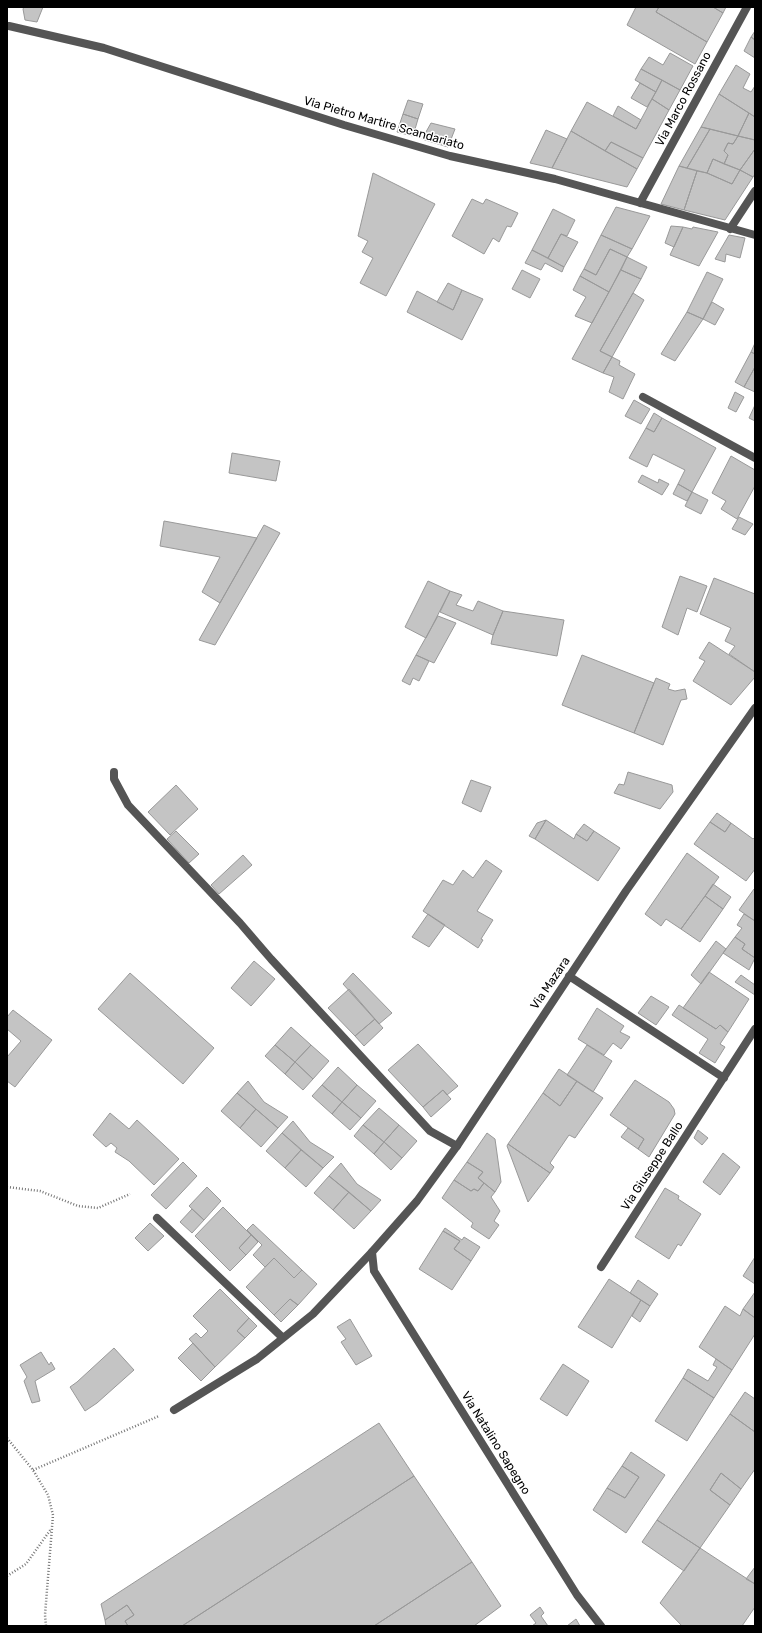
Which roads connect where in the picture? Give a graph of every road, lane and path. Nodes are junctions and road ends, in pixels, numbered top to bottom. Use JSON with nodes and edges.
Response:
{"nodes":[{"id":1,"x":747,"y":7,"type":"edge"},
{"id":2,"x":9,"y":26,"type":"dead end"},
{"id":3,"x":755,"y":191,"type":"edge"},
{"id":4,"x":640,"y":203,"type":"junction"},
{"id":5,"x":730,"y":229,"type":"junction"},
{"id":6,"x":755,"y":235,"type":"edge"},
{"id":7,"x":643,"y":397,"type":"dead end"},
{"id":8,"x":755,"y":458,"type":"edge"},
{"id":9,"x":755,"y":708,"type":"edge"},
{"id":10,"x":114,"y":772,"type":"dead end"},
{"id":11,"x":569,"y":976,"type":"junction"},
{"id":12,"x":755,"y":1029,"type":"edge"},
{"id":13,"x":724,"y":1078,"type":"junction"},
{"id":14,"x":457,"y":1146,"type":"junction"},
{"id":15,"x":7,"y":1187,"type":"edge"},
{"id":16,"x":130,"y":1194,"type":"dead end"},
{"id":17,"x":157,"y":1218,"type":"dead end"},
{"id":18,"x":372,"y":1252,"type":"junction"},
{"id":19,"x":601,"y":1267,"type":"dead end"},
{"id":20,"x":283,"y":1338,"type":"junction"},
{"id":21,"x":174,"y":1410,"type":"joint"},
{"id":22,"x":7,"y":1438,"type":"edge"},
{"id":23,"x":33,"y":1470,"type":"junction"},
{"id":24,"x":51,"y":1528,"type":"junction"},
{"id":25,"x":7,"y":1576,"type":"edge"},
{"id":26,"x":46,"y":1626,"type":"edge"},
{"id":27,"x":602,"y":1626,"type":"edge"}],
"edges":[{"from":1,"to":4,"type":"street","name":"Via Marco Rossano"},
{"from":2,"to":4,"type":"street","name":"Via Pietro Martire Scandariato"},
{"from":3,"to":5,"type":"street"},
{"from":4,"to":5,"type":"street","name":"Via Pietro Martire Scandariato"},
{"from":5,"to":6,"type":"street","name":"Via Pietro Martire Scandariato"},
{"from":7,"to":8,"type":"street"},
{"from":9,"to":11,"type":"street","name":"Via Mazara"},
{"from":10,"to":14,"type":"street"},
{"from":11,"to":13,"type":"street"},
{"from":11,"to":14,"type":"street","name":"Via Mazara"},
{"from":12,"to":13,"type":"street","name":"Via Giuseppe Ballo"},
{"from":13,"to":19,"type":"street","name":"Via Giuseppe Ballo"},
{"from":14,"to":18,"type":"street","name":"Via Mazara"},
{"from":15,"to":16,"type":"path"},
{"from":17,"to":20,"type":"street"},
{"from":18,"to":20,"type":"street","name":"Via Mazara"},
{"from":18,"to":27,"type":"street","name":"Via Natalino Sapegno"},
{"from":20,"to":21,"type":"street","name":"Via Mazara"},
{"from":21,"to":23,"type":"path"},
{"from":22,"to":23,"type":"path"},
{"from":23,"to":24,"type":"path"},
{"from":24,"to":25,"type":"path"},
{"from":24,"to":26,"type":"path"}]}
